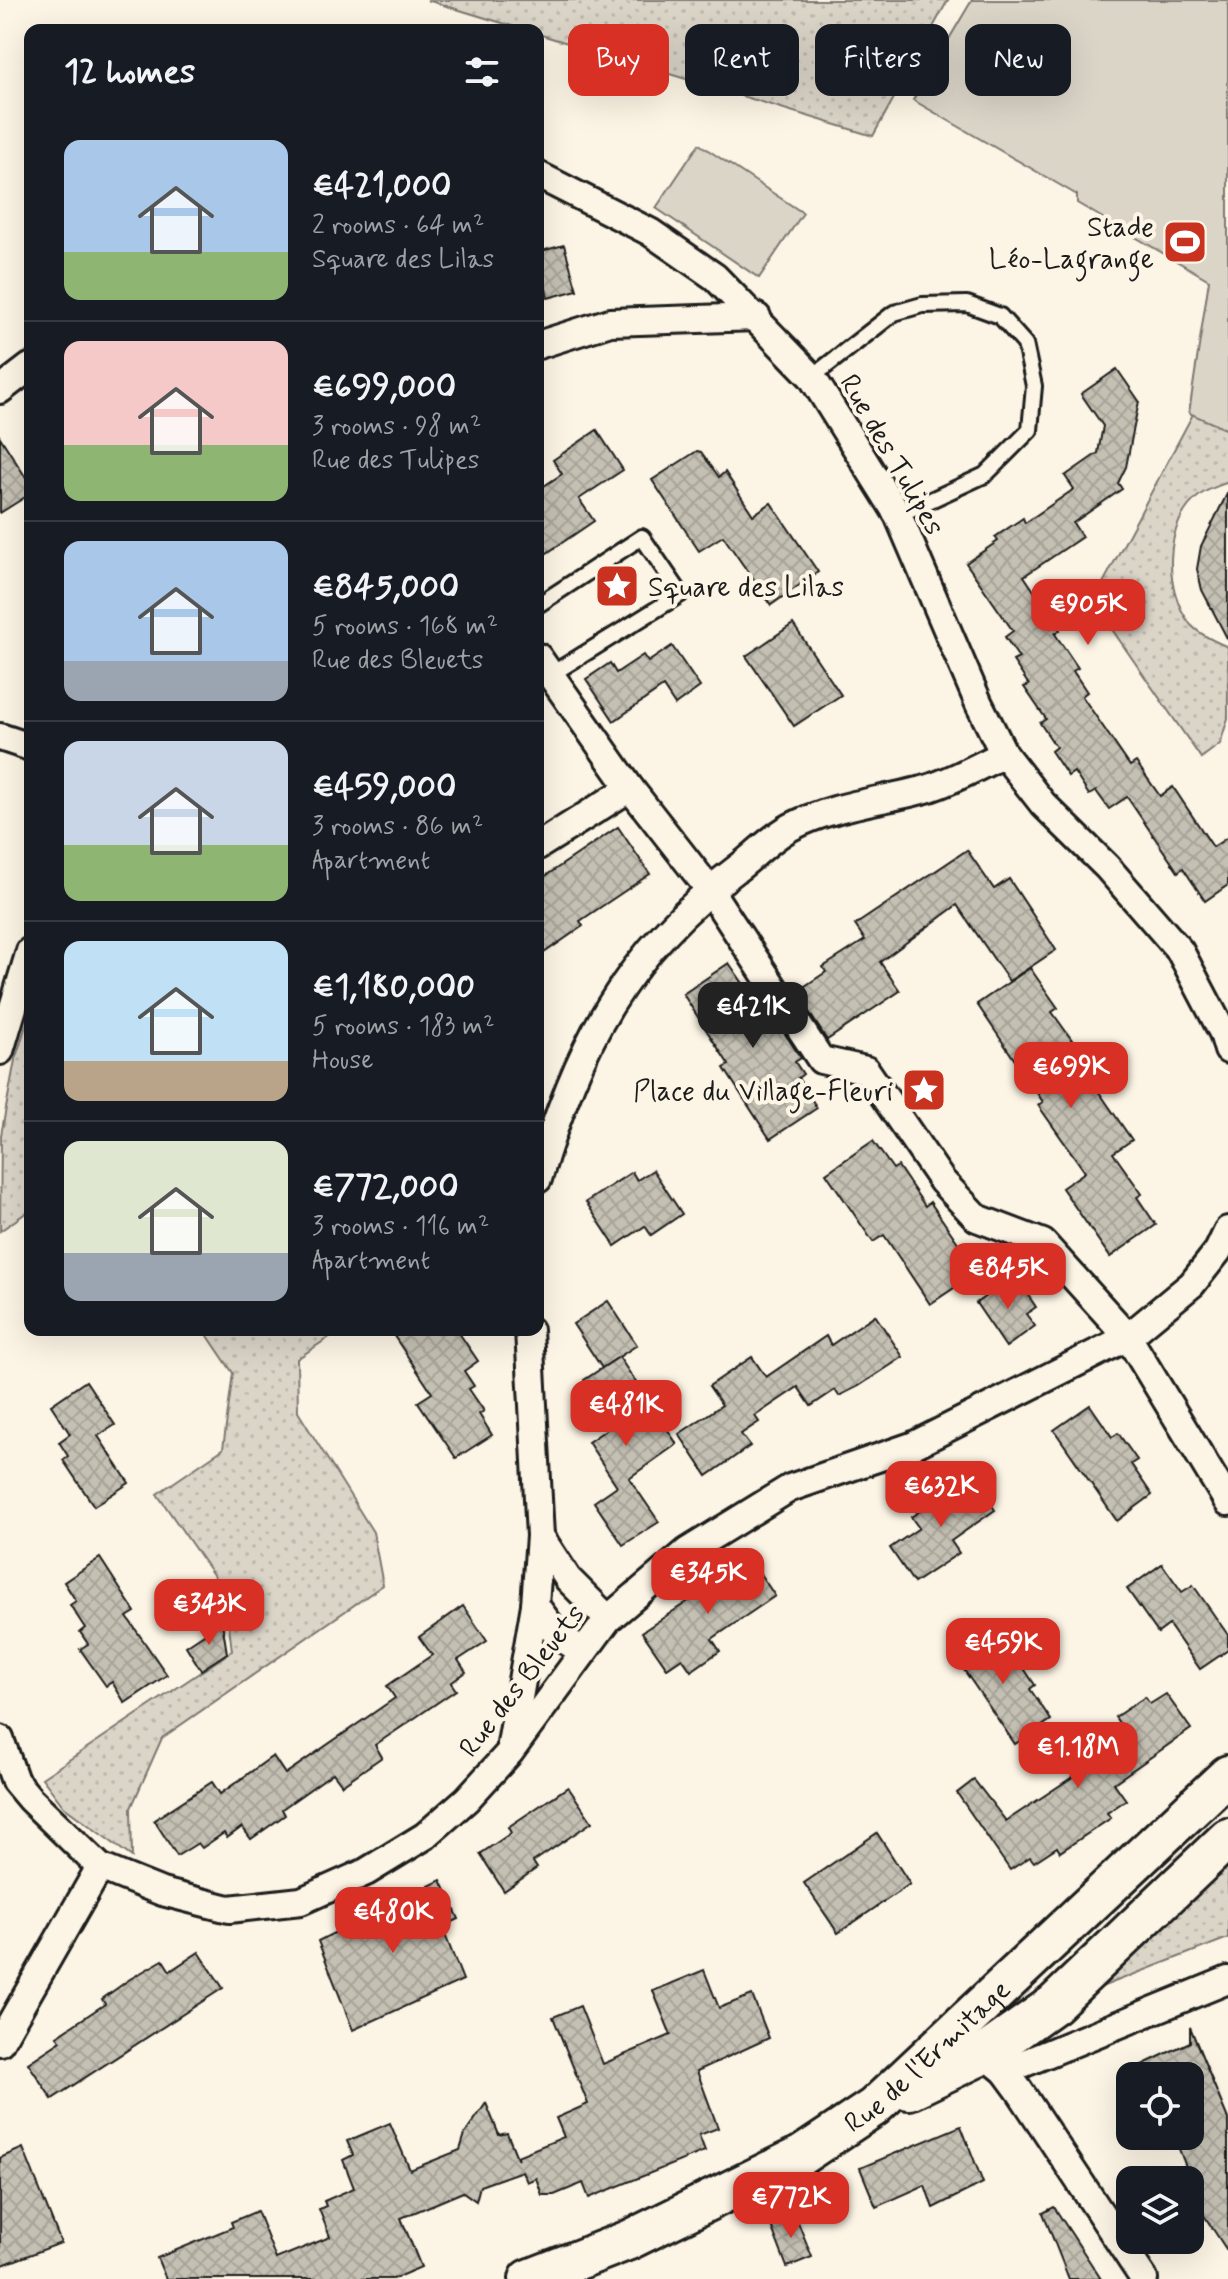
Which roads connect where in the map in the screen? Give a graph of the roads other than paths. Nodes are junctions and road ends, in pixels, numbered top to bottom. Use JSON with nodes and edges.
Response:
{"nodes":[{"id":1,"x":544,"y":178,"type":"edge"},
{"id":2,"x":757,"y":317,"type":"junction"},
{"id":3,"x":544,"y":343,"type":"edge"},
{"id":4,"x":24,"y":372,"type":"edge"},
{"id":5,"x":812,"y":377,"type":"junction"},
{"id":6,"x":0,"y":390,"type":"edge"},
{"id":7,"x":898,"y":515,"type":"junction"},
{"id":8,"x":544,"y":601,"type":"edge"},
{"id":9,"x":544,"y":666,"type":"edge"},
{"id":10,"x":0,"y":737,"type":"edge"},
{"id":11,"x":24,"y":745,"type":"edge"},
{"id":12,"x":1004,"y":754,"type":"junction"},
{"id":13,"x":630,"y":788,"type":"junction"},
{"id":14,"x":544,"y":842,"type":"edge"},
{"id":15,"x":709,"y":889,"type":"junction"},
{"id":16,"x":24,"y":971,"type":"edge"},
{"id":17,"x":1228,"y":1050,"type":"edge"},
{"id":18,"x":0,"y":1051,"type":"edge"},
{"id":19,"x":544,"y":1159,"type":"edge"},
{"id":20,"x":1228,"y":1230,"type":"edge"},
{"id":21,"x":529,"y":1336,"type":"edge"},
{"id":22,"x":1128,"y":1337,"type":"junction"},
{"id":23,"x":1228,"y":1502,"type":"edge"},
{"id":24,"x":540,"y":1536,"type":"junction"},
{"id":25,"x":535,"y":1605,"type":"junction"},
{"id":26,"x":608,"y":1619,"type":"junction"},
{"id":27,"x":583,"y":1651,"type":"junction"},
{"id":28,"x":0,"y":1739,"type":"edge"},
{"id":29,"x":510,"y":1752,"type":"junction"},
{"id":30,"x":1228,"y":1775,"type":"edge"},
{"id":31,"x":1228,"y":1838,"type":"edge"},
{"id":32,"x":100,"y":1867,"type":"junction"},
{"id":33,"x":1228,"y":1980,"type":"edge"},
{"id":34,"x":0,"y":2042,"type":"edge"},
{"id":35,"x":995,"y":2063,"type":"junction"},
{"id":36,"x":874,"y":2107,"type":"junction"},
{"id":37,"x":529,"y":2279,"type":"edge"},
{"id":38,"x":1144,"y":2279,"type":"edge"}],
"edges":[{"from":1,"to":2,"type":"street","name":"Rue des Tulipes"},
{"from":2,"to":3,"type":"street"},
{"from":2,"to":5,"type":"street","name":"Rue des Tulipes"},
{"from":4,"to":6,"type":"street"},
{"from":5,"to":7,"type":"street","name":"Rue des Tulipes"},
{"from":5,"to":7,"type":"lane"},
{"from":7,"to":12,"type":"street","name":"Rue des Tulipes"},
{"from":8,"to":9,"type":"lane"},
{"from":9,"to":13,"type":"street"},
{"from":10,"to":11,"type":"street"},
{"from":12,"to":15,"type":"street"},
{"from":12,"to":17,"type":"street","name":"Rue des Tulipes"},
{"from":13,"to":14,"type":"street"},
{"from":13,"to":15,"type":"street"},
{"from":15,"to":19,"type":"street"},
{"from":15,"to":22,"type":"street"},
{"from":16,"to":18,"type":"street"},
{"from":20,"to":22,"type":"street"},
{"from":21,"to":24,"type":"street"},
{"from":22,"to":23,"type":"street"},
{"from":22,"to":26,"type":"street","name":"Rue des Bleuets"},
{"from":24,"to":25,"type":"street"},
{"from":24,"to":26,"type":"street"},
{"from":25,"to":27,"type":"street"},
{"from":25,"to":29,"type":"street"},
{"from":26,"to":27,"type":"street","name":"Rue des Bleuets"},
{"from":27,"to":29,"type":"street","name":"Rue des Bleuets"},
{"from":28,"to":32,"type":"street","name":"Rue des Bleuets"},
{"from":29,"to":32,"type":"street","name":"Rue des Bleuets"},
{"from":30,"to":36,"type":"main road","name":"Rue de l'Ermitage"},
{"from":31,"to":35,"type":"main road"},
{"from":32,"to":34,"type":"street"},
{"from":33,"to":35,"type":"street"},
{"from":35,"to":36,"type":"main road"},
{"from":35,"to":38,"type":"street"},
{"from":36,"to":37,"type":"main road","name":"Rue de l'Ermitage"}]}
